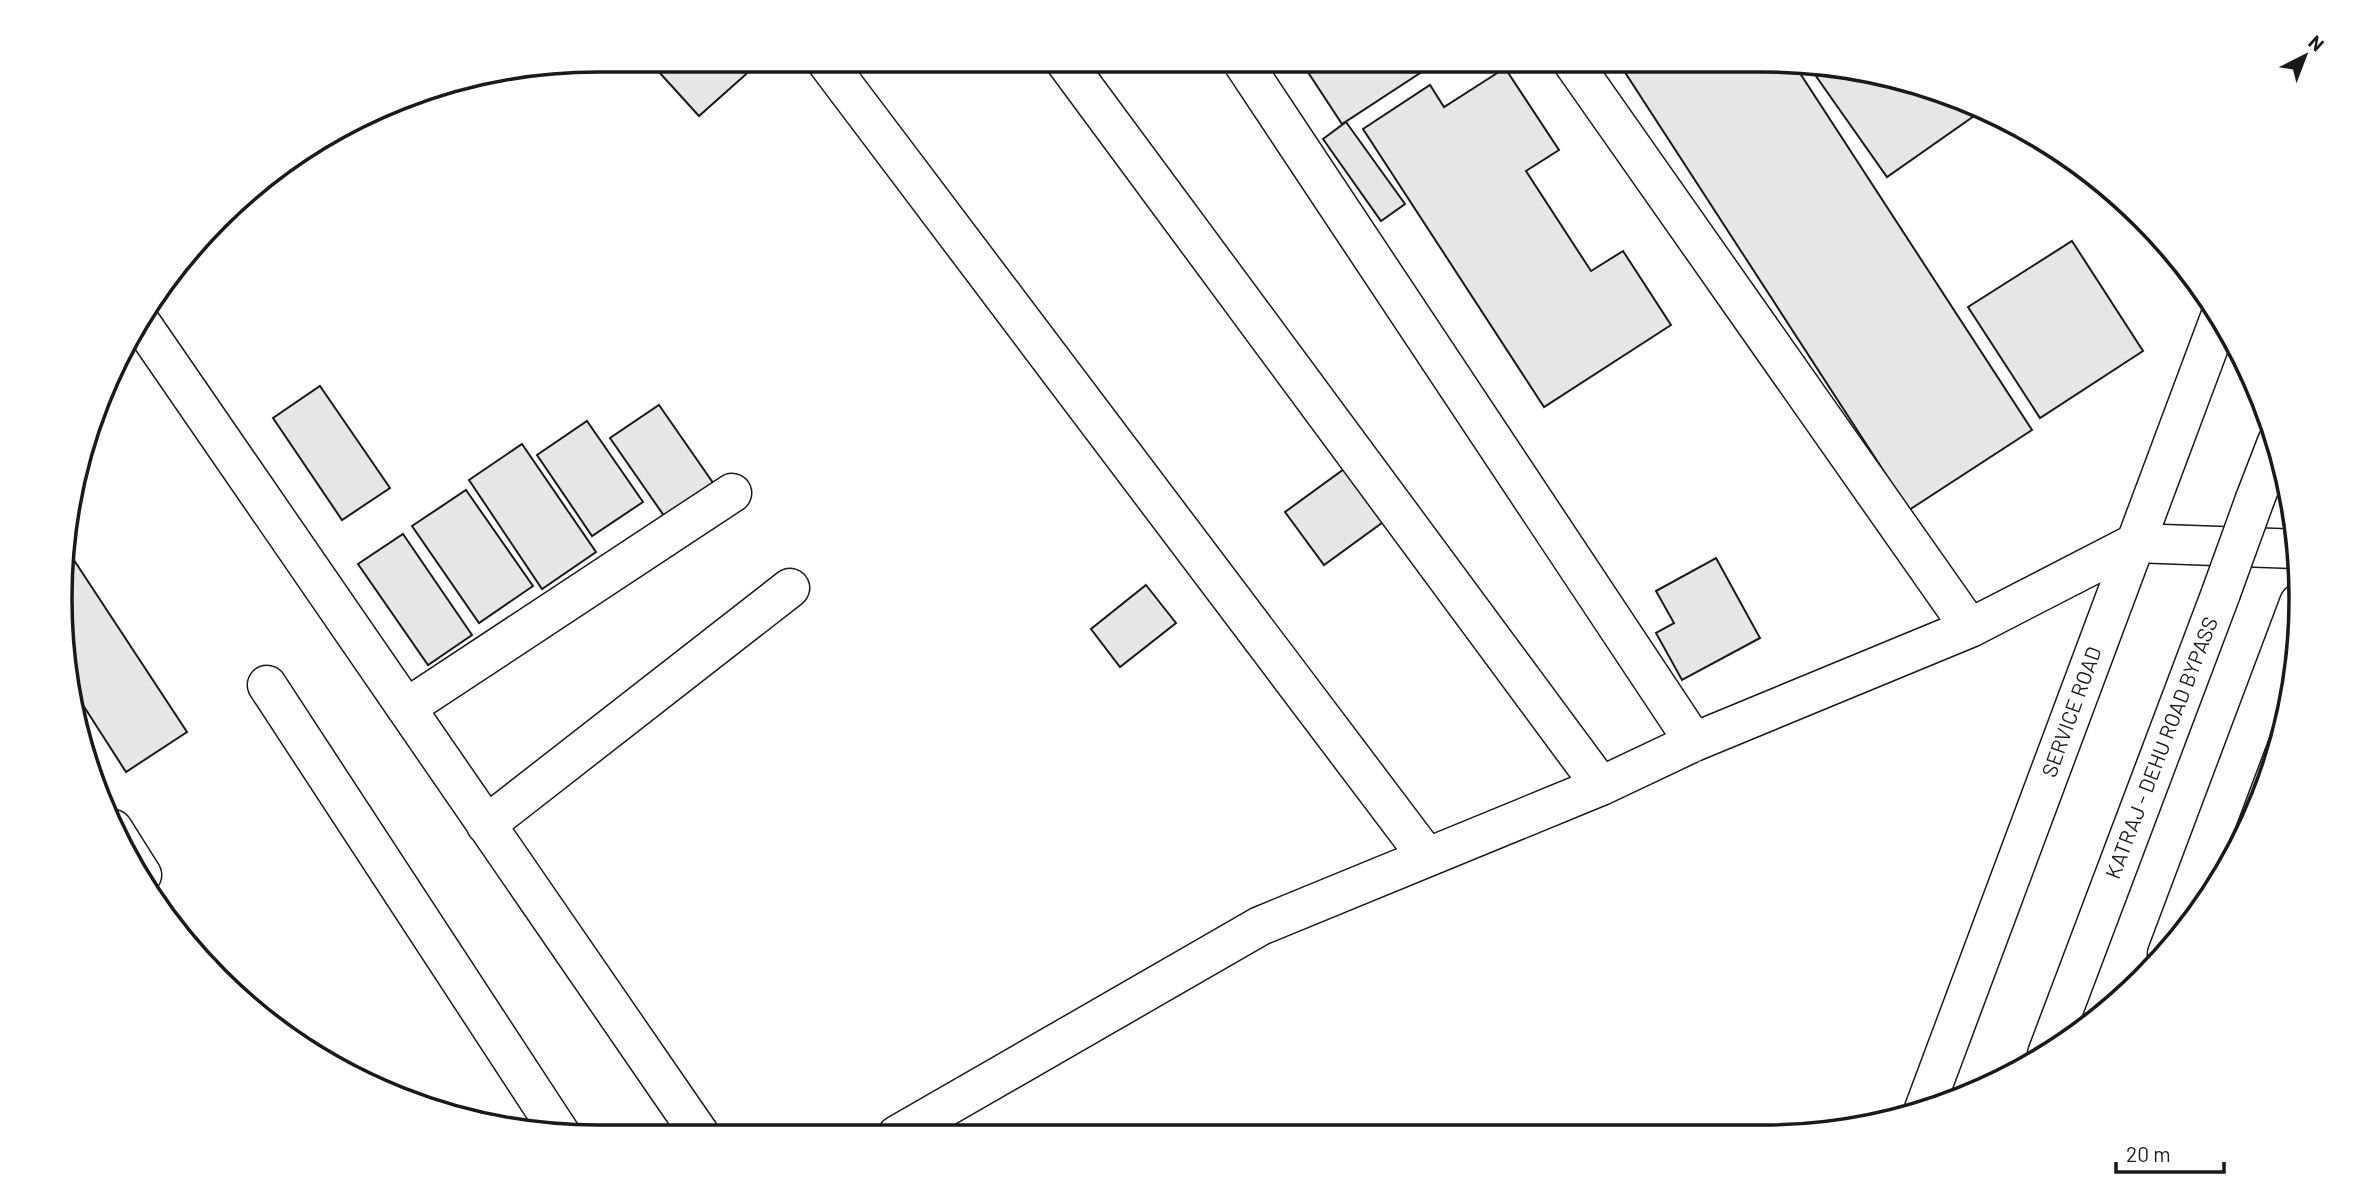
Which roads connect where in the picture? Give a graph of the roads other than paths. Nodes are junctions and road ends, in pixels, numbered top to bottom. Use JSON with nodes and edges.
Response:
{"nodes":[{"id":1,"x":834,"y":72,"type":"edge"},
{"id":2,"x":1073,"y":72,"type":"edge"},
{"id":3,"x":1249,"y":72,"type":"edge"},
{"id":4,"x":1578,"y":72,"type":"edge"},
{"id":5,"x":146,"y":330,"type":"edge"},
{"id":6,"x":2216,"y":330,"type":"edge"},
{"id":7,"x":2270,"y":460,"type":"edge"},
{"id":8,"x":732,"y":493,"type":"dead end"},
{"id":9,"x":2135,"y":543,"type":"junction"},
{"id":10,"x":2287,"y":549,"type":"edge"},
{"id":11,"x":790,"y":588,"type":"dead end"},
{"id":12,"x":1970,"y":628,"type":"junction"},
{"id":13,"x":2288,"y":632,"type":"edge"},
{"id":14,"x":267,"y":685,"type":"dead end"},
{"id":15,"x":406,"y":708,"type":"junction"},
{"id":16,"x":1694,"y":742,"type":"junction"},
{"id":17,"x":1601,"y":786,"type":"junction"},
{"id":18,"x":486,"y":825,"type":"junction"},
{"id":19,"x":1427,"y":857,"type":"junction"},
{"id":20,"x":2180,"y":919,"type":"edge"},
{"id":21,"x":2055,"y":1036,"type":"edge"},
{"id":22,"x":1928,"y":1098,"type":"edge"},
{"id":23,"x":554,"y":1123,"type":"edge"},
{"id":24,"x":693,"y":1125,"type":"edge"},
{"id":25,"x":914,"y":1125,"type":"edge"}],
"edges":[{"from":1,"to":19,"type":"main road"},
{"from":2,"to":17,"type":"main road"},
{"from":3,"to":16,"type":"main road"},
{"from":4,"to":12,"type":"main road"},
{"from":5,"to":15,"type":"main road"},
{"from":6,"to":9,"type":"main road","name":"SERVICE ROAD"},
{"from":7,"to":21,"type":"main road","name":"KATRAJ - DEHU ROAD BYPASS","bridge":true},
{"from":8,"to":15,"type":"main road"},
{"from":9,"to":10,"type":"main road"},
{"from":9,"to":12,"type":"main road"},
{"from":9,"to":22,"type":"main road","name":"SERVICE ROAD"},
{"from":11,"to":18,"type":"main road"},
{"from":12,"to":16,"type":"main road"},
{"from":13,"to":20,"type":"main road"},
{"from":14,"to":23,"type":"main road"},
{"from":15,"to":18,"type":"main road"},
{"from":16,"to":17,"type":"main road"},
{"from":17,"to":19,"type":"main road"},
{"from":18,"to":24,"type":"main road"},
{"from":19,"to":25,"type":"main road"}]}
